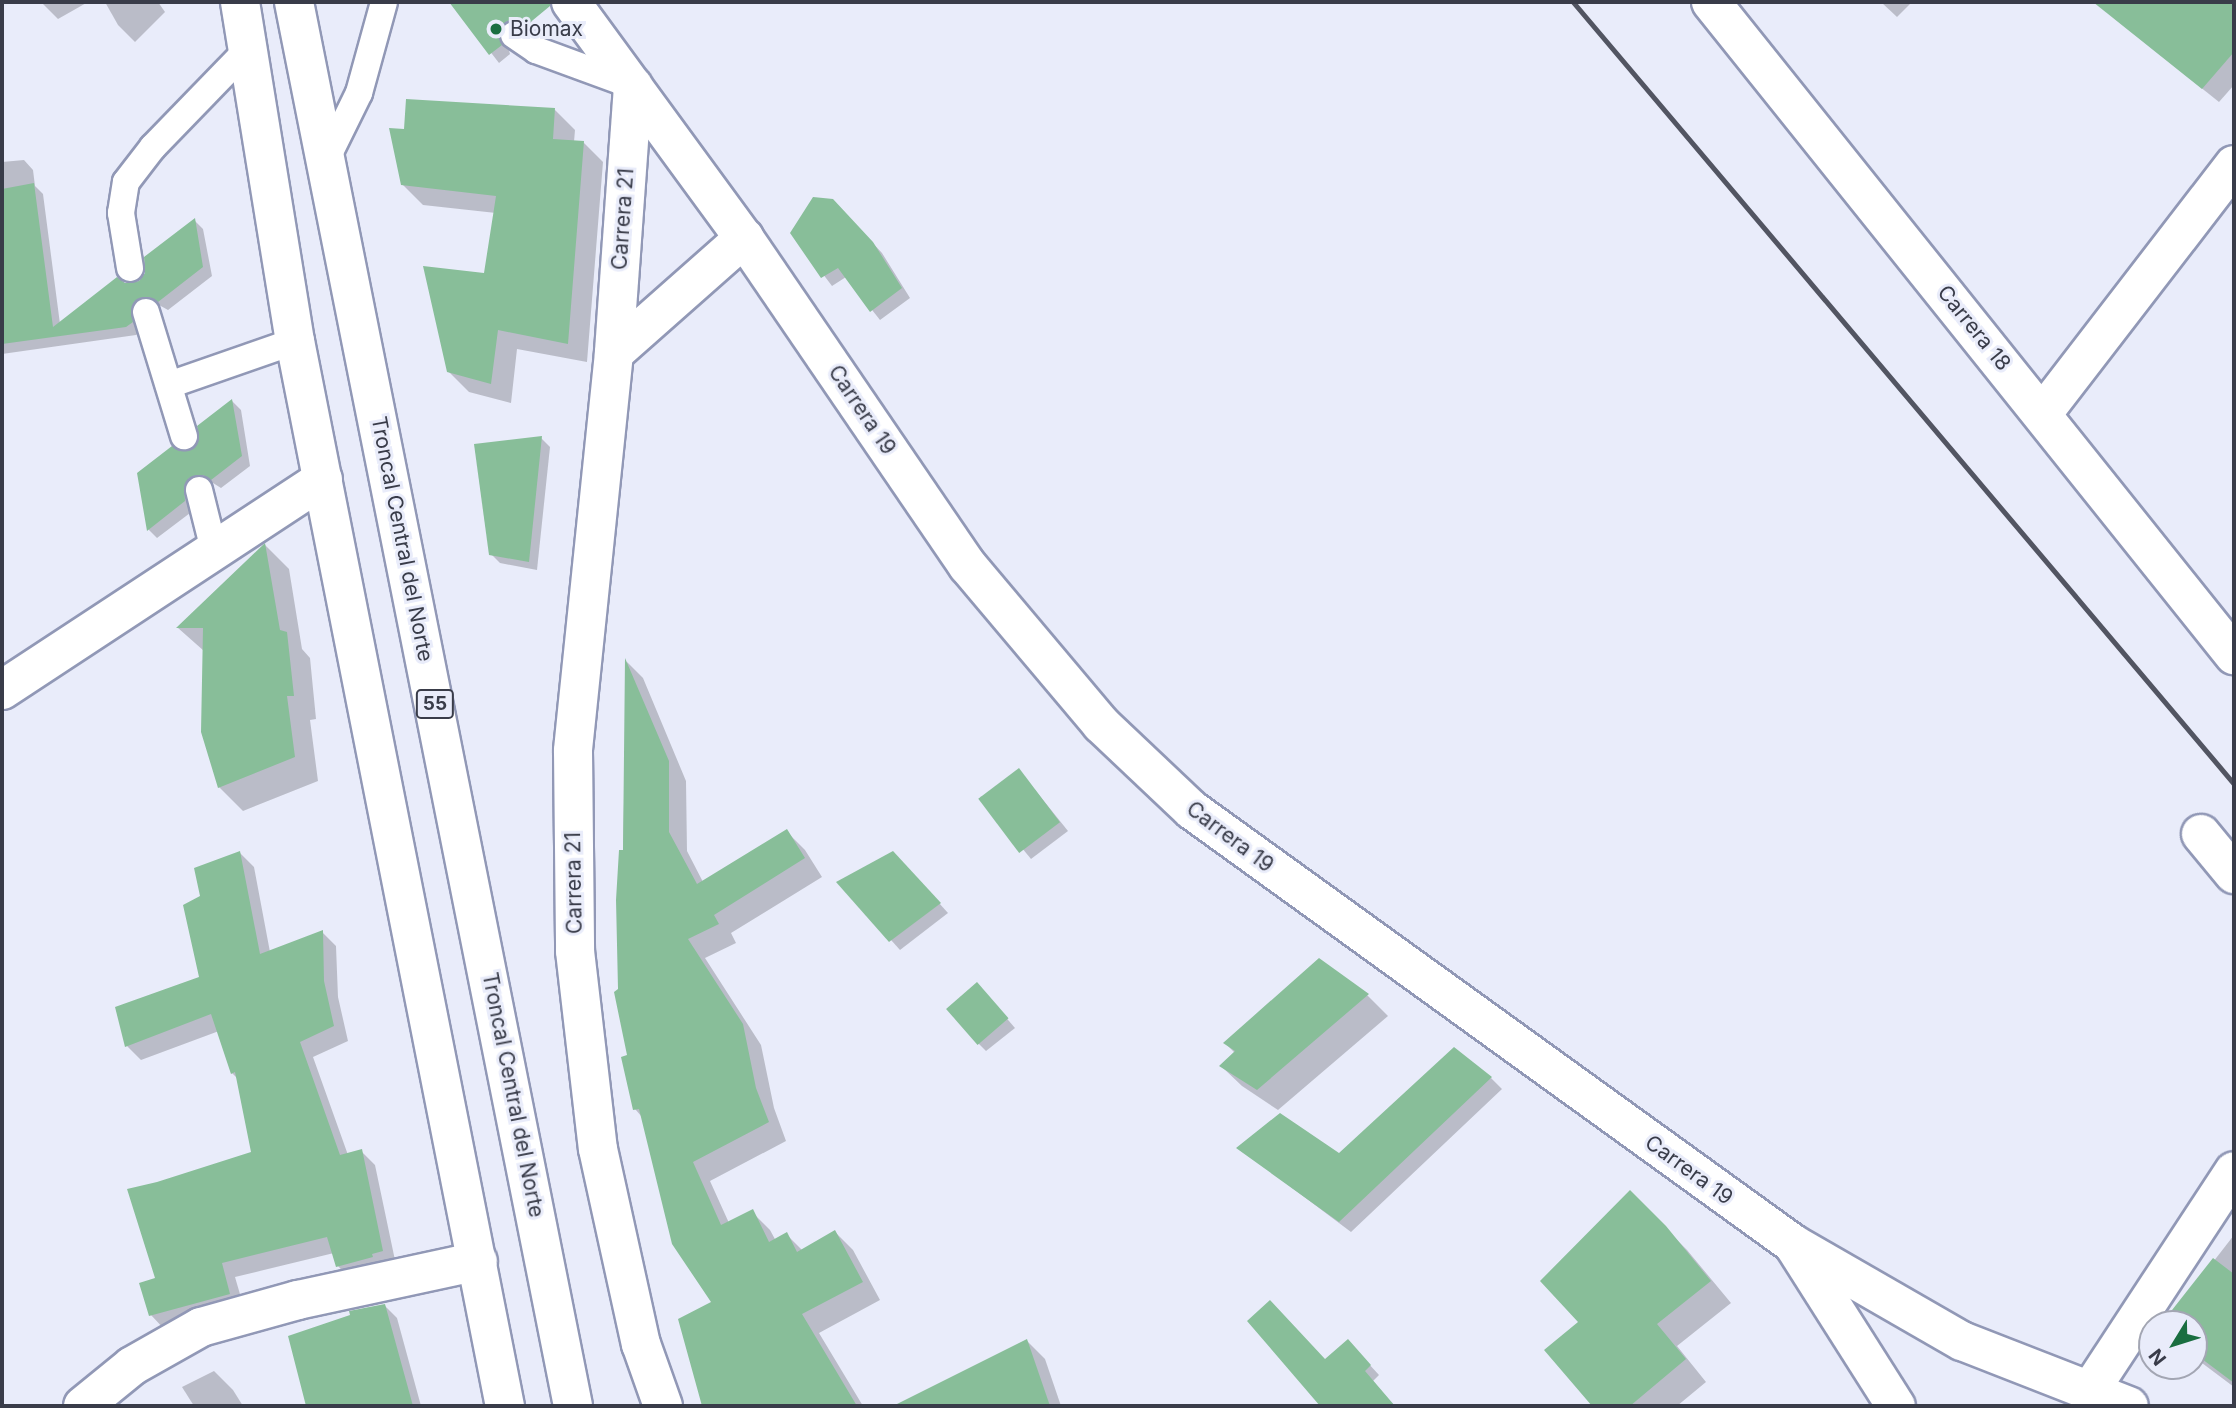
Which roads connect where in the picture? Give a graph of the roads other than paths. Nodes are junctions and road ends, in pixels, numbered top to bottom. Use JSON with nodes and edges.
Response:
{"nodes":[{"id":1,"x":240,"y":2,"type":"edge"},
{"id":2,"x":295,"y":2,"type":"edge"},
{"id":3,"x":384,"y":2,"type":"edge"},
{"id":4,"x":572,"y":2,"type":"edge"},
{"id":5,"x":1711,"y":2,"type":"edge"},
{"id":6,"x":514,"y":36,"type":"dead end"},
{"id":7,"x":247,"y":50,"type":"junction"},
{"id":8,"x":633,"y":86,"type":"junction"},
{"id":9,"x":326,"y":160,"type":"junction"},
{"id":10,"x":2234,"y":165,"type":"edge"},
{"id":11,"x":744,"y":238,"type":"junction"},
{"id":12,"x":130,"y":268,"type":"dead end"},
{"id":13,"x":146,"y":312,"type":"dead end"},
{"id":14,"x":295,"y":341,"type":"junction"},
{"id":15,"x":614,"y":353,"type":"junction"},
{"id":16,"x":169,"y":385,"type":"junction"},
{"id":17,"x":2043,"y":414,"type":"junction"},
{"id":18,"x":184,"y":436,"type":"dead end"},
{"id":19,"x":323,"y":479,"type":"junction"},
{"id":20,"x":199,"y":490,"type":"dead end"},
{"id":21,"x":214,"y":550,"type":"junction"},
{"id":22,"x":2234,"y":655,"type":"edge"},
{"id":23,"x":2,"y":690,"type":"edge"},
{"id":24,"x":2201,"y":834,"type":"dead end"},
{"id":25,"x":2234,"y":874,"type":"edge"},
{"id":26,"x":2234,"y":1171,"type":"edge"},
{"id":27,"x":1793,"y":1244,"type":"junction"},
{"id":28,"x":478,"y":1261,"type":"junction"},
{"id":29,"x":2089,"y":1392,"type":"junction"},
{"id":30,"x":83,"y":1406,"type":"edge"},
{"id":31,"x":505,"y":1406,"type":"edge"},
{"id":32,"x":573,"y":1406,"type":"edge"},
{"id":33,"x":663,"y":1406,"type":"edge"},
{"id":34,"x":1896,"y":1406,"type":"edge"},
{"id":35,"x":2129,"y":1406,"type":"edge"}],
"edges":[{"from":1,"to":7,"type":"main road"},
{"from":2,"to":9,"type":"main road","name":"Troncal Central del Norte","number":"55"},
{"from":3,"to":9,"type":"lane"},
{"from":4,"to":8,"type":"main road","name":"Carrera 19"},
{"from":5,"to":17,"type":"main road","name":"Carrera 18"},
{"from":6,"to":8,"type":"lane"},
{"from":7,"to":12,"type":"lane"},
{"from":7,"to":14,"type":"main road"},
{"from":8,"to":11,"type":"main road","name":"Carrera 19"},
{"from":8,"to":15,"type":"main road","name":"Carrera 21"},
{"from":9,"to":32,"type":"main road","name":"Troncal Central del Norte","number":"55"},
{"from":10,"to":17,"type":"main road"},
{"from":11,"to":15,"type":"main road"},
{"from":11,"to":27,"type":"main road","name":"Carrera 19"},
{"from":13,"to":16,"type":"lane"},
{"from":14,"to":16,"type":"lane"},
{"from":14,"to":19,"type":"main road"},
{"from":15,"to":33,"type":"main road","name":"Carrera 21"},
{"from":16,"to":18,"type":"lane"},
{"from":17,"to":22,"type":"main road","name":"Carrera 18"},
{"from":19,"to":21,"type":"main road"},
{"from":19,"to":28,"type":"main road"},
{"from":20,"to":21,"type":"lane"},
{"from":21,"to":23,"type":"main road"},
{"from":24,"to":25,"type":"main road"},
{"from":26,"to":29,"type":"main road"},
{"from":27,"to":29,"type":"main road","name":"Carrera 19"},
{"from":27,"to":34,"type":"main road"},
{"from":28,"to":30,"type":"main road"},
{"from":28,"to":31,"type":"main road"},
{"from":29,"to":35,"type":"main road","name":"Carrera 19"}]}
